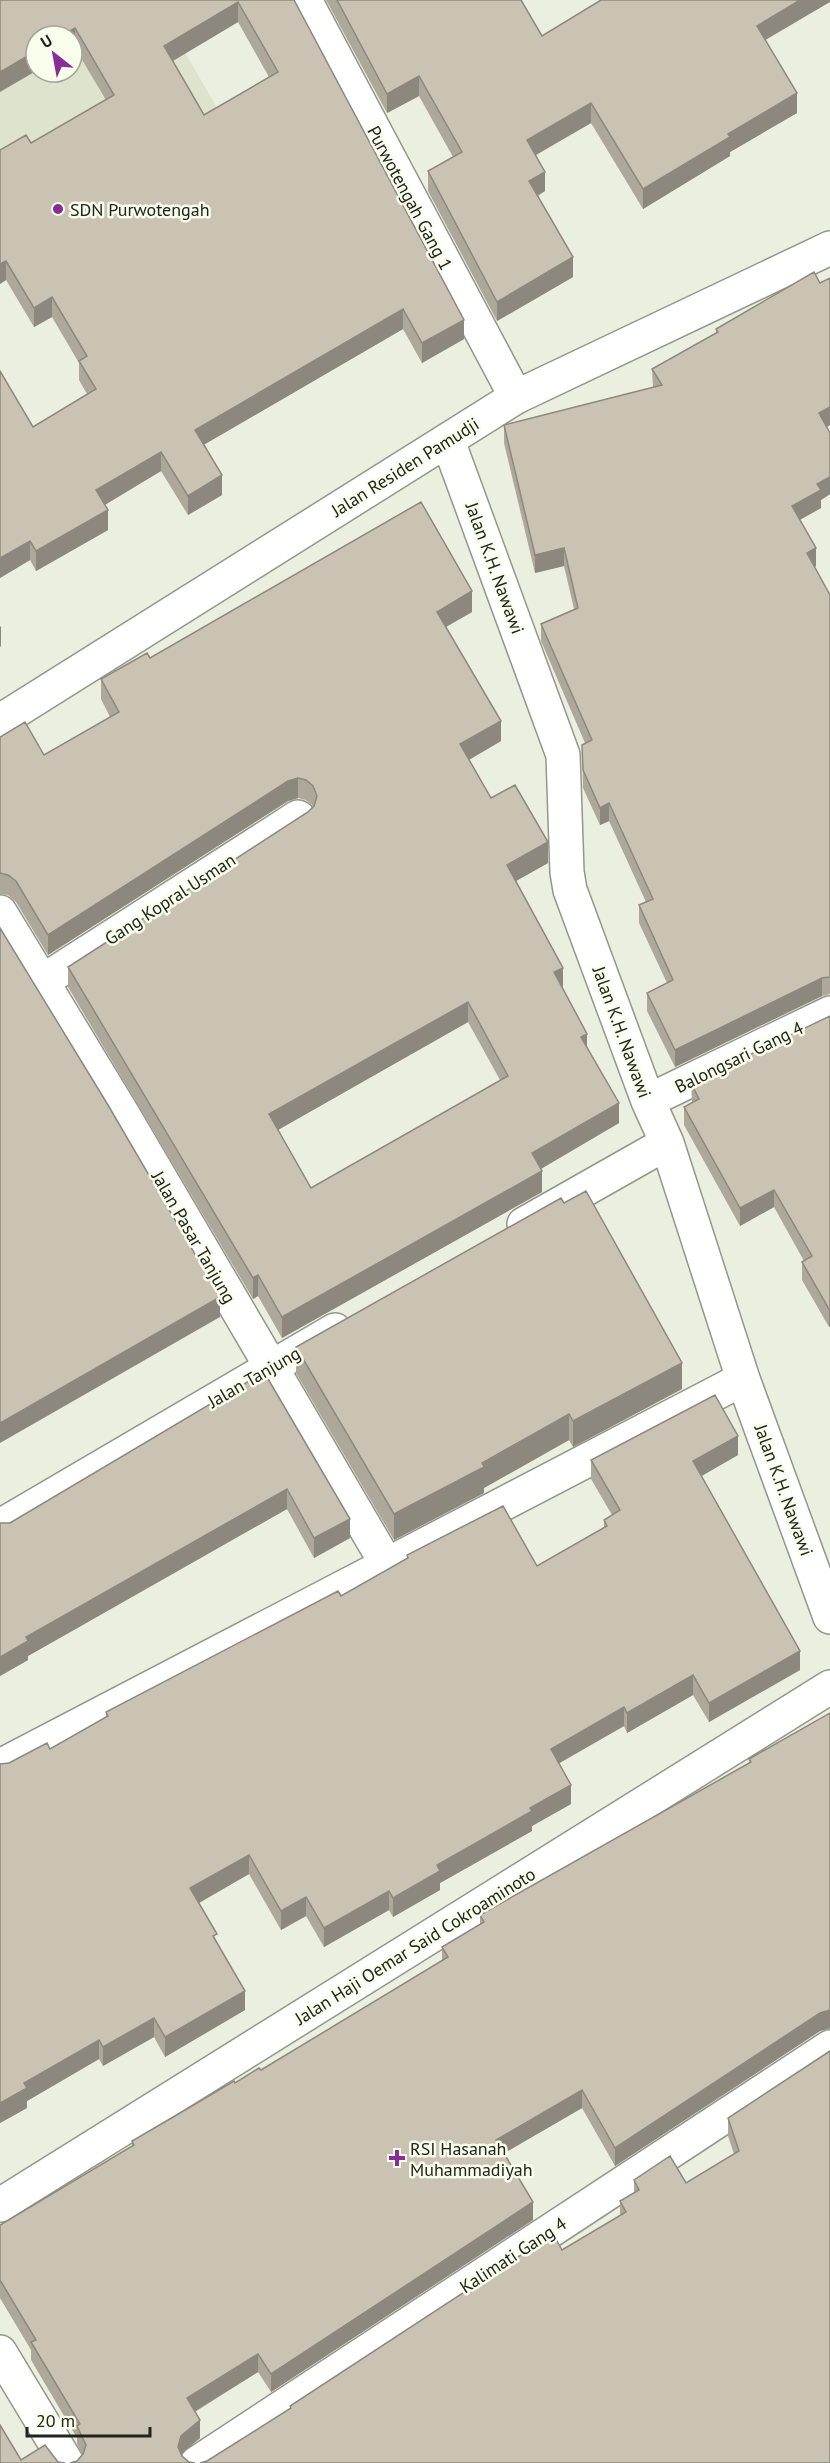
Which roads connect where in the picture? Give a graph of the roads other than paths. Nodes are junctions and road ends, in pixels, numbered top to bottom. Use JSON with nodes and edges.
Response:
{"nodes":[{"id":1,"x":305,"y":0,"type":"edge"},
{"id":2,"x":829,"y":252,"type":"edge"},
{"id":3,"x":516,"y":397,"type":"junction"},
{"id":4,"x":448,"y":441,"type":"junction"},
{"id":5,"x":0,"y":721,"type":"edge"},
{"id":6,"x":298,"y":817,"type":"edge"},
{"id":7,"x":0,"y":912,"type":"edge"},
{"id":8,"x":43,"y":981,"type":"junction"},
{"id":9,"x":830,"y":1013,"type":"edge"},
{"id":10,"x":648,"y":1101,"type":"junction"},
{"id":11,"x":667,"y":1143,"type":"junction"},
{"id":12,"x":494,"y":1240,"type":"edge"},
{"id":13,"x":361,"y":1315,"type":"edge"},
{"id":14,"x":269,"y":1367,"type":"junction"},
{"id":15,"x":743,"y":1379,"type":"junction"},
{"id":16,"x":0,"y":1526,"type":"edge"},
{"id":17,"x":387,"y":1563,"type":"junction"},
{"id":18,"x":830,"y":1617,"type":"edge"},
{"id":19,"x":830,"y":1687,"type":"edge"},
{"id":20,"x":0,"y":1766,"type":"edge"},
{"id":21,"x":830,"y":2047,"type":"edge"},
{"id":22,"x":0,"y":2205,"type":"edge"},
{"id":23,"x":0,"y":2352,"type":"edge"},
{"id":24,"x":67,"y":2463,"type":"edge"},
{"id":25,"x":197,"y":2463,"type":"edge"}],
"edges":[{"from":1,"to":3,"type":"street","name":"Purwotengah Gang 1"},
{"from":2,"to":3,"type":"street","name":"Jalan Residen Pamudji"},
{"from":3,"to":4,"type":"street","name":"Jalan Residen Pamudji"},
{"from":4,"to":5,"type":"street","name":"Jalan Residen Pamudji"},
{"from":4,"to":10,"type":"street","name":"Jalan K.H. Nawawi"},
{"from":6,"to":8,"type":"street","name":"Gang Kopral Usman"},
{"from":7,"to":8,"type":"street","name":"Jalan Pasar Tanjung"},
{"from":8,"to":14,"type":"street","name":"Jalan Pasar Tanjung"},
{"from":9,"to":10,"type":"street","name":"Balongsari Gang 4"},
{"from":10,"to":11,"type":"street","name":"Jalan K.H. Nawawi"},
{"from":11,"to":12,"type":"street"},
{"from":11,"to":15,"type":"street","name":"Jalan K.H. Nawawi"},
{"from":13,"to":14,"type":"street","name":"Jalan Tanjung"},
{"from":14,"to":16,"type":"street","name":"Jalan Tanjung"},
{"from":14,"to":17,"type":"street","name":"Jalan Pasar Tanjung"},
{"from":15,"to":17,"type":"street"},
{"from":15,"to":18,"type":"street","name":"Jalan K.H. Nawawi"},
{"from":17,"to":20,"type":"street"},
{"from":19,"to":22,"type":"street","name":"Jalan Haji Oemar Said Cokroaminoto"},
{"from":21,"to":25,"type":"street","name":"Kalimati Gang 4"},
{"from":23,"to":24,"type":"street"}]}
